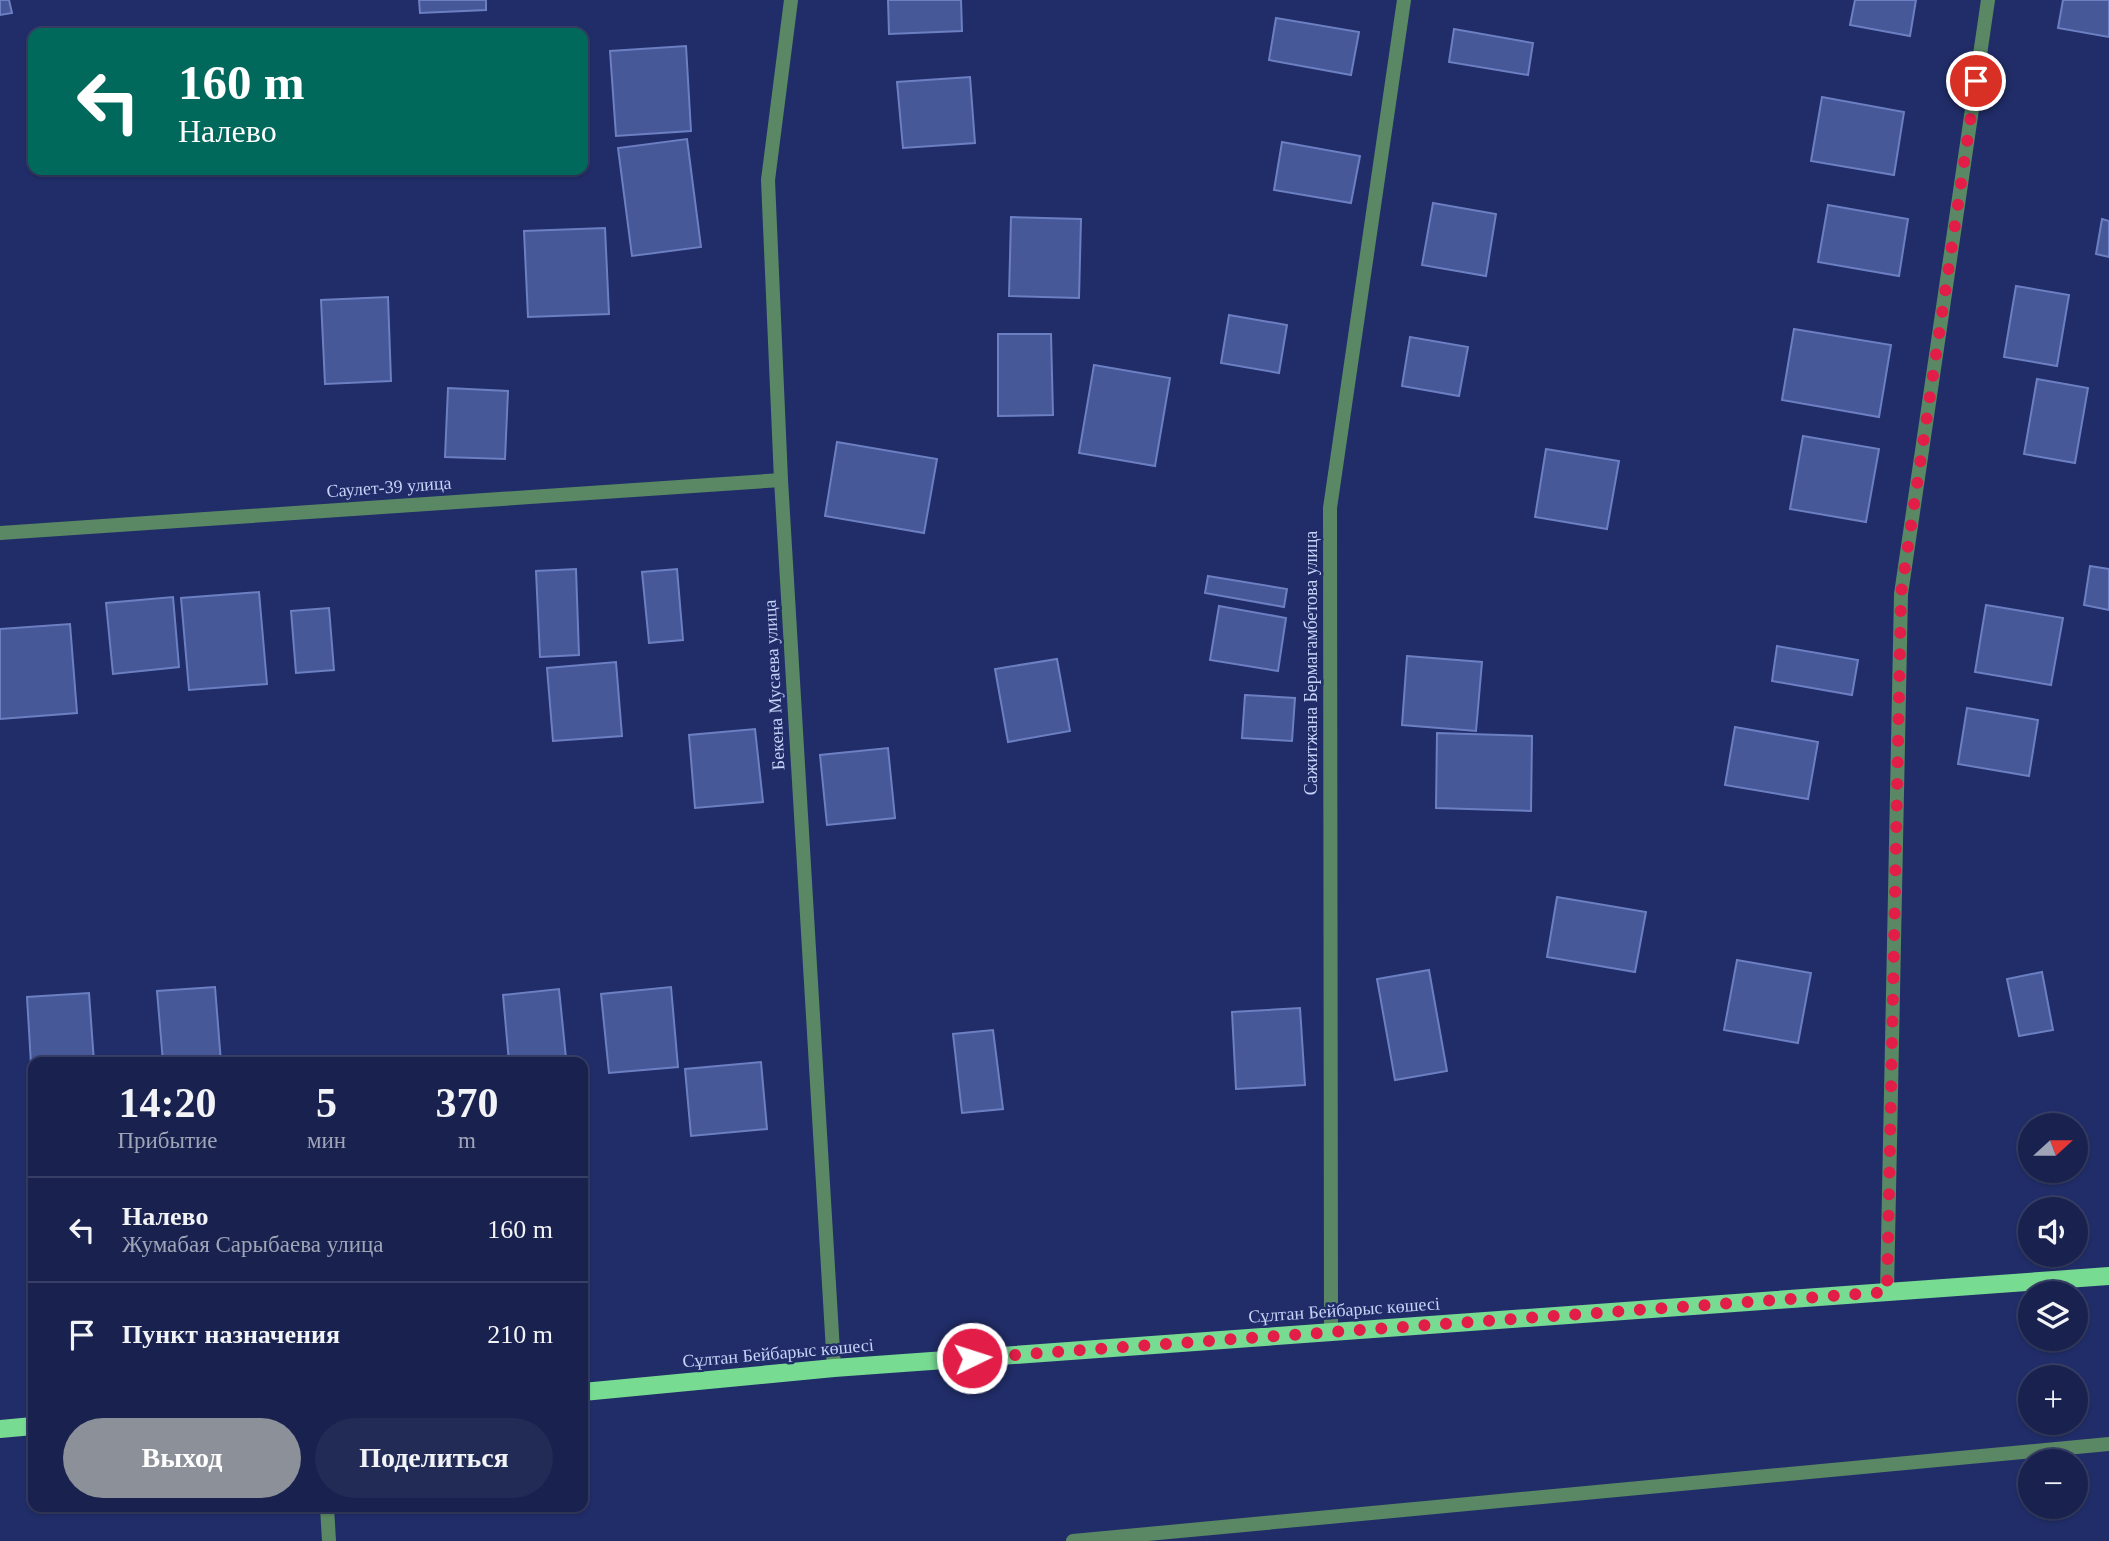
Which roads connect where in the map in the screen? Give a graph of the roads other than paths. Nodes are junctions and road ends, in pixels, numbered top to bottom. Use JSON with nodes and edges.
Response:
{"nodes":[{"id":1,"x":791,"y":0,"type":"edge"},
{"id":2,"x":1404,"y":0,"type":"edge"},
{"id":3,"x":1988,"y":0,"type":"edge"},
{"id":4,"x":781,"y":480,"type":"junction"},
{"id":5,"x":0,"y":533,"type":"edge"},
{"id":6,"x":2109,"y":1276,"type":"edge"},
{"id":7,"x":1887,"y":1292,"type":"junction"},
{"id":8,"x":1331,"y":1332,"type":"junction"},
{"id":9,"x":834,"y":1368,"type":"junction"},
{"id":10,"x":588,"y":1392,"type":"edge"},
{"id":11,"x":28,"y":1426,"type":"edge"},
{"id":12,"x":0,"y":1429,"type":"edge"},
{"id":13,"x":2109,"y":1444,"type":"edge"},
{"id":14,"x":327,"y":1512,"type":"edge"},
{"id":15,"x":330,"y":1541,"type":"edge"},
{"id":16,"x":1073,"y":1541,"type":"edge"}],
"edges":[{"from":1,"to":4,"type":"street","name":"Бекена Мусаева улица"},
{"from":2,"to":8,"type":"street","name":"Сажитжана Бермагамбетова улица"},
{"from":3,"to":7,"type":"street"},
{"from":4,"to":5,"type":"street","name":"Саулет-39 улица"},
{"from":4,"to":9,"type":"street","name":"Бекена Мусаева улица"},
{"from":6,"to":7,"type":"main road","name":"Сұлтан Бейбарыс көшесі"},
{"from":7,"to":8,"type":"main road","name":"Сұлтан Бейбарыс көшесі"},
{"from":8,"to":9,"type":"main road","name":"Сұлтан Бейбарыс көшесі"},
{"from":9,"to":10,"type":"main road","name":"Сұлтан Бейбарыс көшесі"},
{"from":11,"to":12,"type":"main road"},
{"from":13,"to":16,"type":"street"},
{"from":14,"to":15,"type":"street"}]}
